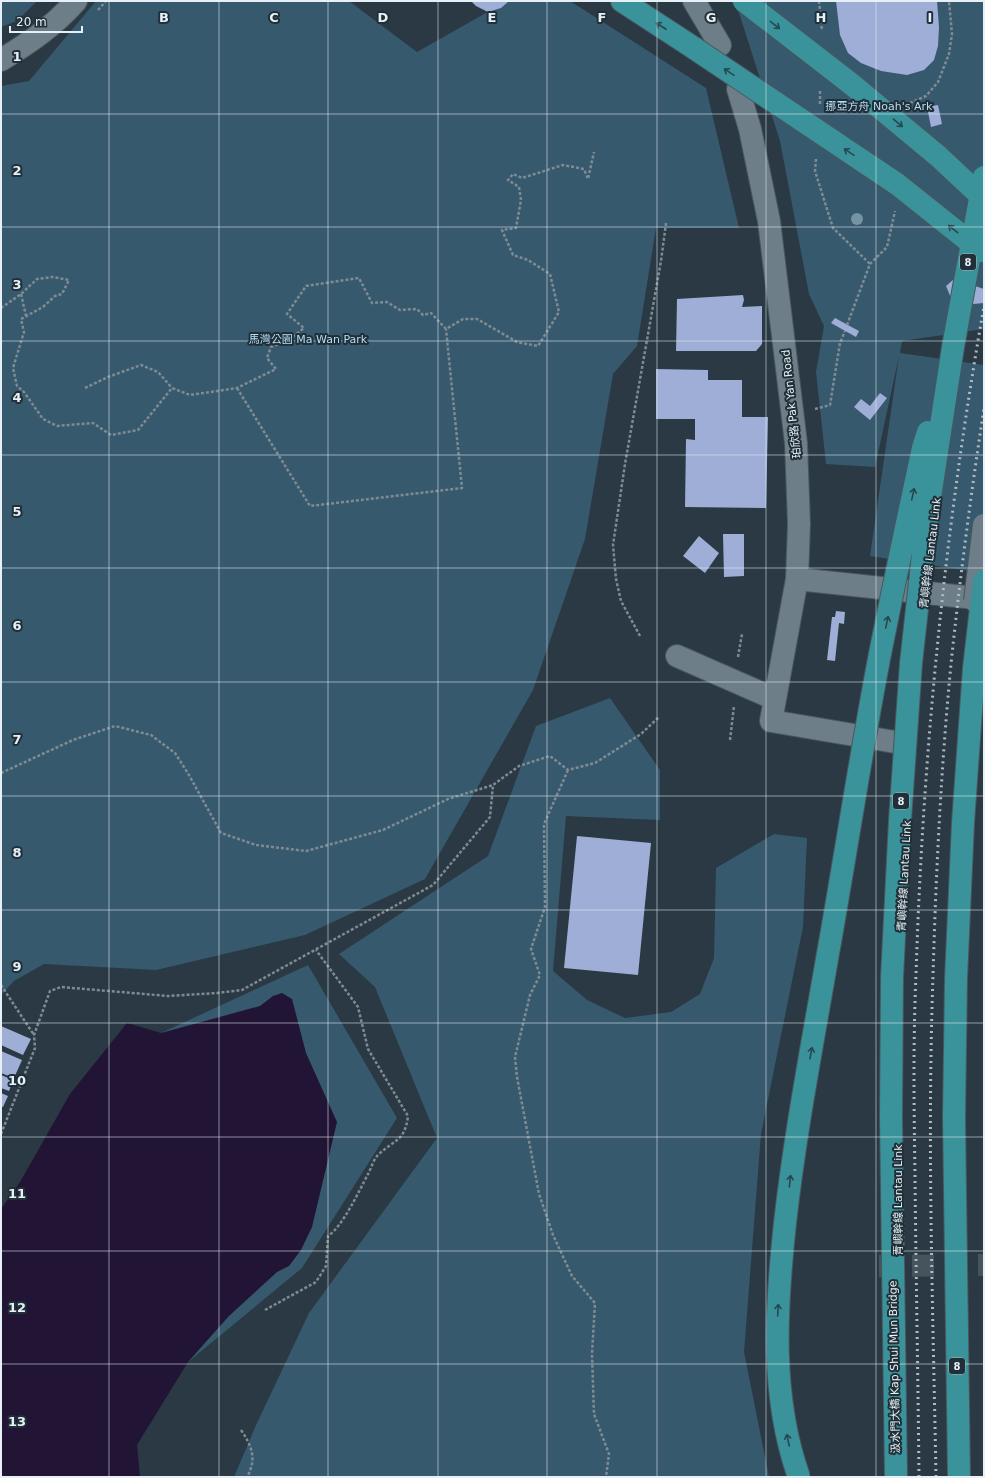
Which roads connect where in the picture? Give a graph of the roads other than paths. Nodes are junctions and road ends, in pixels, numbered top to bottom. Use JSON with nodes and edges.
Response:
{"nodes":[{"id":1,"x":76,"y":1,"type":"edge"},
{"id":2,"x":622,"y":1,"type":"edge"},
{"id":3,"x":694,"y":1,"type":"edge"},
{"id":4,"x":744,"y":1,"type":"edge"},
{"id":5,"x":720,"y":45,"type":"dead end"},
{"id":6,"x":1,"y":60,"type":"edge"},
{"id":7,"x":738,"y":90,"type":"dead end"},
{"id":8,"x":984,"y":177,"type":"edge"},
{"id":9,"x":984,"y":199,"type":"edge"},
{"id":10,"x":984,"y":209,"type":"edge"},
{"id":11,"x":984,"y":253,"type":"edge"},
{"id":12,"x":953,"y":347,"type":"junction"},
{"id":13,"x":984,"y":525,"type":"edge"},
{"id":14,"x":797,"y":579,"type":"junction"},
{"id":15,"x":984,"y":581,"type":"edge"},
{"id":16,"x":984,"y":599,"type":"edge"},
{"id":17,"x":677,"y":656,"type":"dead end"},
{"id":18,"x":774,"y":699,"type":"junction"},
{"id":19,"x":895,"y":742,"type":"dead end"},
{"id":20,"x":892,"y":1257,"type":"joint"},
{"id":21,"x":799,"y":1477,"type":"edge"},
{"id":22,"x":896,"y":1477,"type":"edge"},
{"id":23,"x":902,"y":1477,"type":"edge"},
{"id":24,"x":953,"y":1477,"type":"edge"},
{"id":25,"x":959,"y":1477,"type":"edge"}],
"edges":[{"from":1,"to":6,"type":"street"},
{"from":11,"to":2,"type":"highway","one_way":true,"bridge":true},
{"from":3,"to":5,"type":"street"},
{"from":4,"to":9,"type":"highway","one_way":true,"bridge":true},
{"from":7,"to":14,"type":"street","name":"珀欣路 Pak Yan Road"},
{"from":8,"to":12,"type":"highway","name":"青嶼幹線 Lantau Link","number":"8","bridge":true},
{"from":10,"to":23,"type":"street","name":"青嶼幹線 Lantau Link"},
{"from":12,"to":20,"type":"highway","name":"青嶼幹線 Lantau Link","number":"8","bridge":true},
{"from":21,"to":12,"type":"highway","one_way":true,"bridge":true},
{"from":13,"to":24,"type":"street","bridge":true},
{"from":14,"to":16,"type":"street"},
{"from":14,"to":18,"type":"street","name":"珀欣路 Pak Yan Road"},
{"from":15,"to":25,"type":"highway","number":"8","bridge":true},
{"from":17,"to":18,"type":"street"},
{"from":18,"to":19,"type":"street","name":"珀欣路 Pak Yan Road"},
{"from":20,"to":22,"type":"highway","name":"汲水門大橋 Kap Shui Mun Bridge","number":"8","bridge":true}]}
